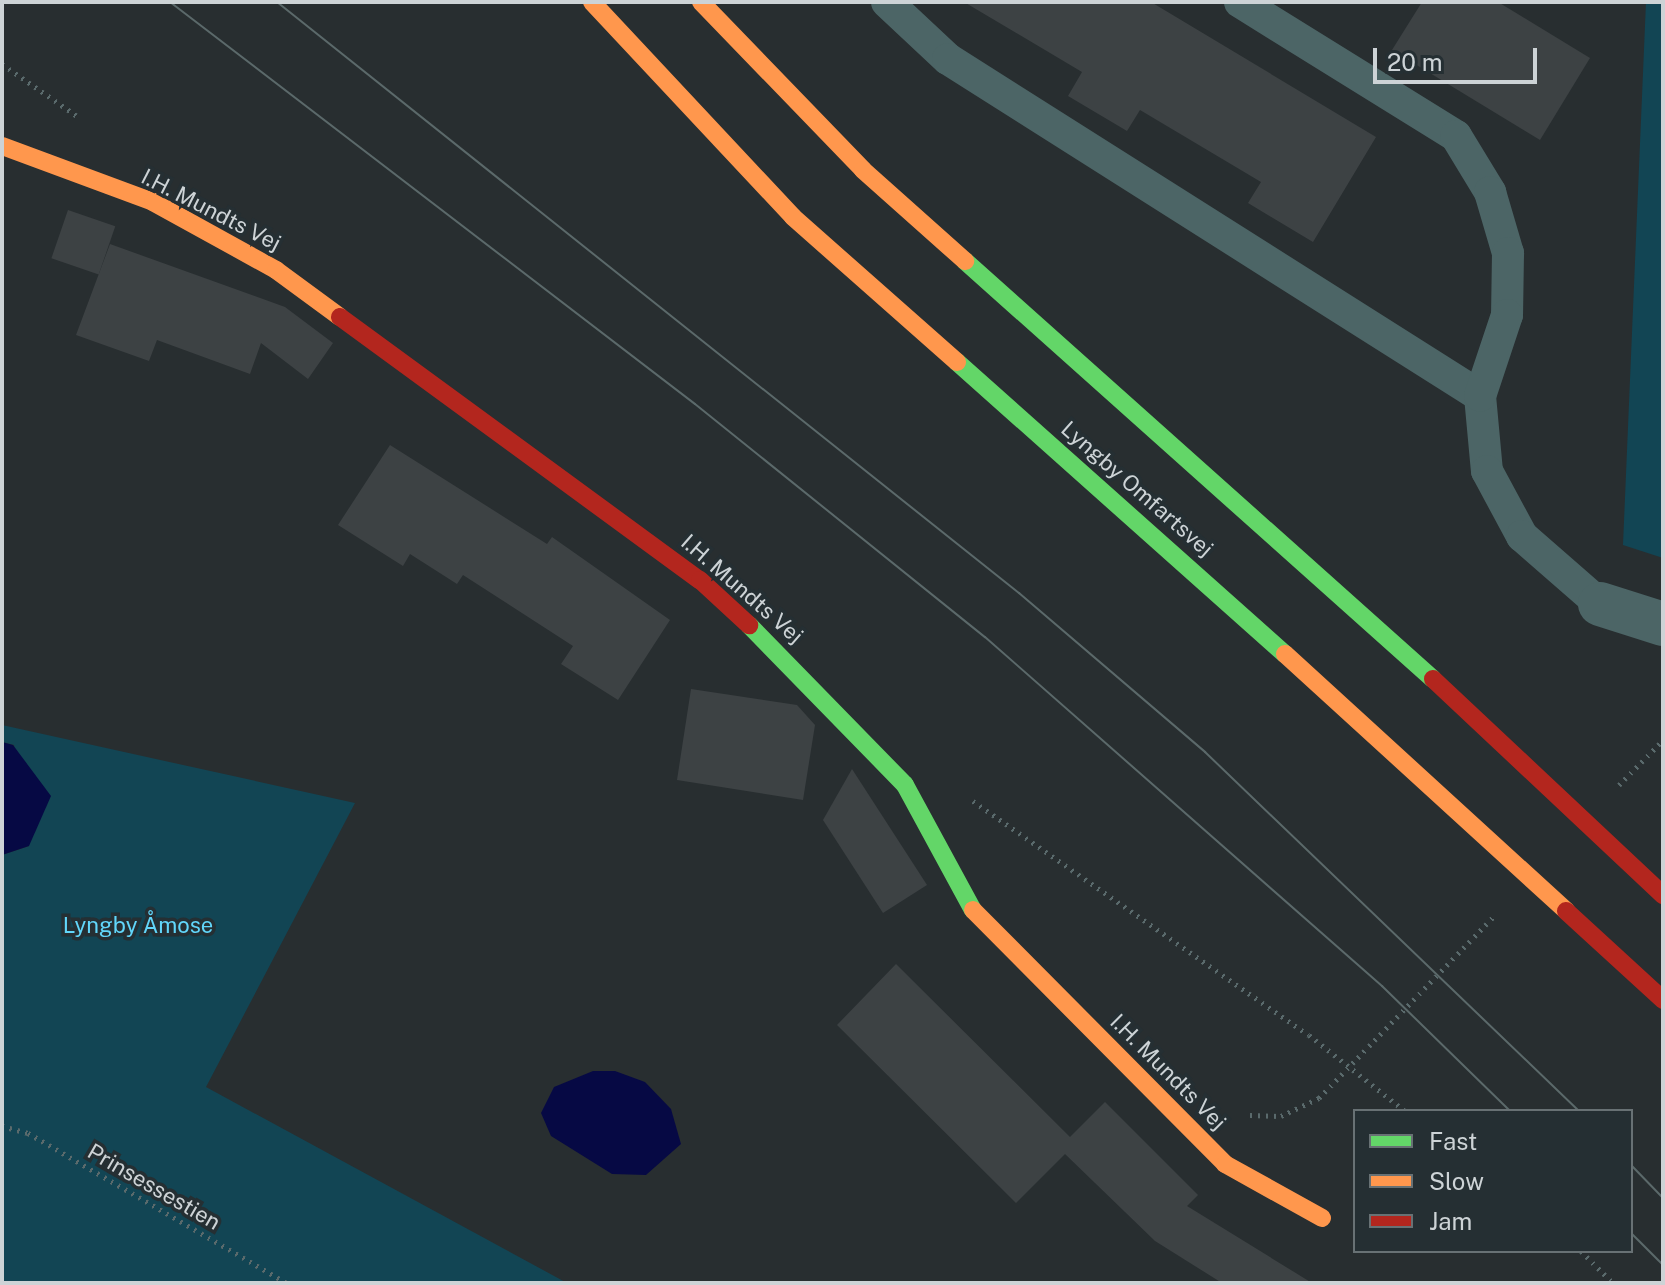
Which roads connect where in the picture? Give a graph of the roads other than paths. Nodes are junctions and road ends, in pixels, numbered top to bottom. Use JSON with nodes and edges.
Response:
{"nodes":[{"id":1,"x":592,"y":2,"type":"edge"},
{"id":2,"x":701,"y":2,"type":"edge"},
{"id":3,"x":887,"y":2,"type":"edge"},
{"id":4,"x":1240,"y":2,"type":"edge"},
{"id":5,"x":2,"y":146,"type":"edge"},
{"id":6,"x":1480,"y":396,"type":"junction"},
{"id":7,"x":1600,"y":604,"type":"joint"},
{"id":8,"x":1663,"y":624,"type":"edge"},
{"id":9,"x":1663,"y":895,"type":"edge"},
{"id":10,"x":1663,"y":1000,"type":"edge"},
{"id":11,"x":1322,"y":1218,"type":"dead end"}],
"edges":[{"from":1,"to":10,"type":"main road","name":"Lyngby Omfartsvej"},
{"from":2,"to":9,"type":"main road"},
{"from":3,"to":6,"type":"lane"},
{"from":4,"to":6,"type":"lane"},
{"from":5,"to":11,"type":"main road","name":"I.H. Mundts Vej"},
{"from":6,"to":7,"type":"lane"},
{"from":7,"to":8,"type":"street"}]}
